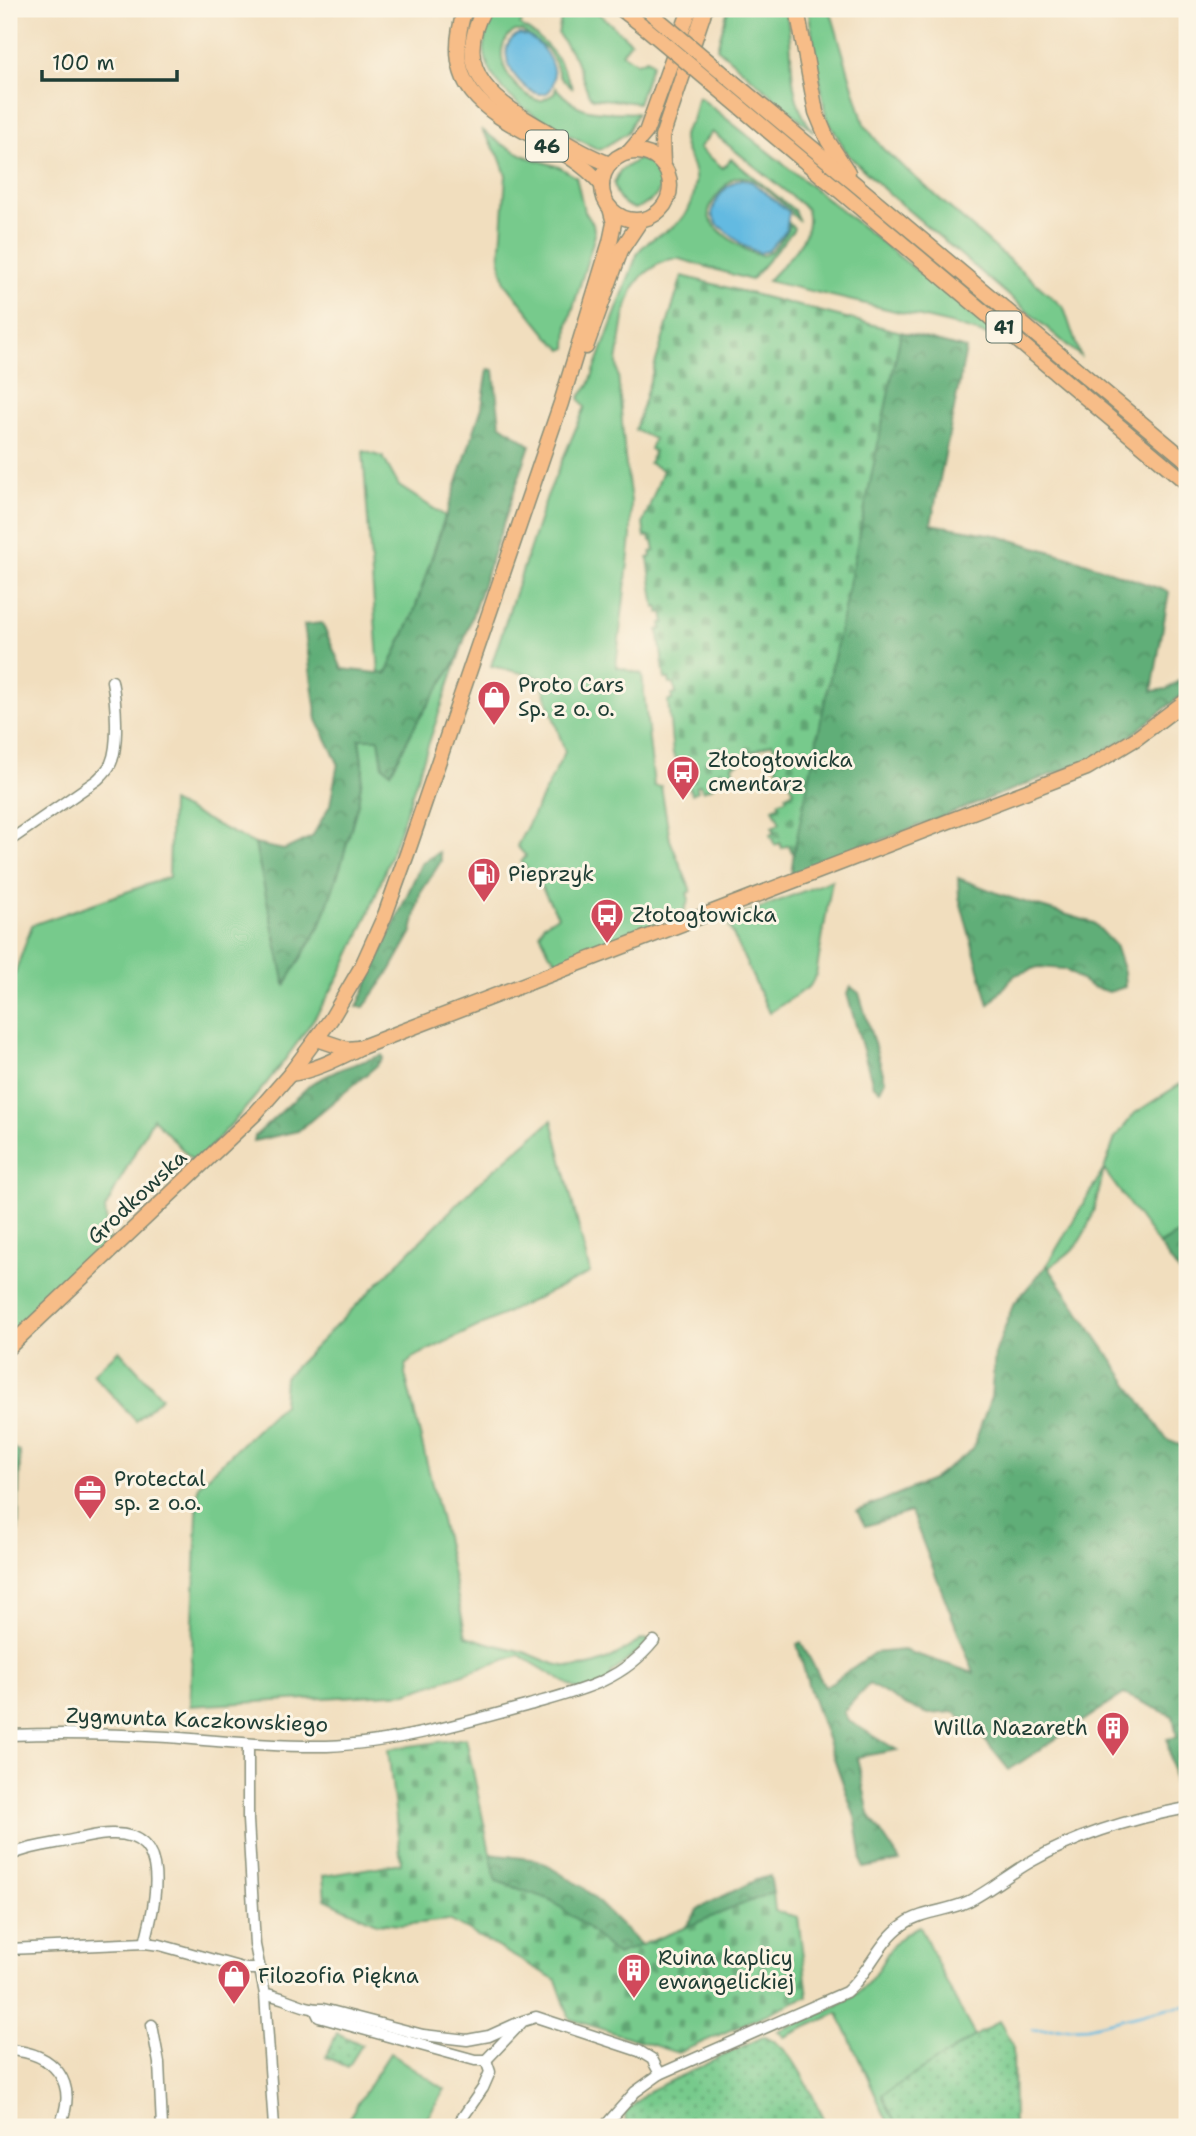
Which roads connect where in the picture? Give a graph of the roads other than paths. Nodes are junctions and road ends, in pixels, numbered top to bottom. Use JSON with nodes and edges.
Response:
{"nodes":[{"id":1,"x":465,"y":9,"type":"edge"},
{"id":2,"x":484,"y":9,"type":"edge"},
{"id":3,"x":621,"y":9,"type":"edge"},
{"id":4,"x":690,"y":9,"type":"edge"},
{"id":5,"x":705,"y":9,"type":"edge"},
{"id":6,"x":797,"y":9,"type":"edge"},
{"id":7,"x":649,"y":11,"type":"edge"},
{"id":8,"x":629,"y":152,"type":"junction"},
{"id":9,"x":610,"y":164,"type":"junction"},
{"id":10,"x":663,"y":164,"type":"junction"},
{"id":11,"x":856,"y":184,"type":"junction"},
{"id":12,"x":602,"y":185,"type":"junction"},
{"id":13,"x":610,"y":208,"type":"junction"},
{"id":14,"x":641,"y":220,"type":"junction"},
{"id":15,"x":561,"y":403,"type":"junction"},
{"id":16,"x":1187,"y":461,"type":"edge"},
{"id":17,"x":1187,"y":483,"type":"edge"},
{"id":18,"x":112,"y":681,"type":"dead end"},
{"id":19,"x":1187,"y":700,"type":"edge"},
{"id":20,"x":9,"y":841,"type":"edge"},
{"id":21,"x":331,"y":1019,"type":"junction"},
{"id":22,"x":317,"y":1039,"type":"junction"},
{"id":23,"x":359,"y":1048,"type":"junction"},
{"id":24,"x":340,"y":1058,"type":"junction"},
{"id":25,"x":290,"y":1074,"type":"junction"},
{"id":26,"x":9,"y":1347,"type":"edge"},
{"id":27,"x":654,"y":1641,"type":"dead end"},
{"id":28,"x":9,"y":1735,"type":"edge"},
{"id":29,"x":248,"y":1744,"type":"junction"},
{"id":30,"x":1187,"y":1808,"type":"edge"},
{"id":31,"x":9,"y":1856,"type":"edge"},
{"id":32,"x":145,"y":1943,"type":"junction"},
{"id":33,"x":9,"y":1949,"type":"edge"},
{"id":34,"x":259,"y":1969,"type":"junction"},
{"id":35,"x":265,"y":1994,"type":"junction"},
{"id":36,"x":315,"y":2009,"type":"junction"},
{"id":37,"x":523,"y":2021,"type":"junction"},
{"id":38,"x":152,"y":2025,"type":"dead end"},
{"id":39,"x":9,"y":2050,"type":"edge"},
{"id":40,"x":486,"y":2060,"type":"junction"},
{"id":41,"x":660,"y":2074,"type":"junction"},
{"id":42,"x":59,"y":2127,"type":"edge"},
{"id":43,"x":162,"y":2127,"type":"edge"},
{"id":44,"x":274,"y":2127,"type":"edge"},
{"id":45,"x":456,"y":2127,"type":"edge"},
{"id":46,"x":604,"y":2127,"type":"edge"}],
"edges":[{"from":1,"to":12,"type":"main road","number":"46"},
{"from":2,"to":9,"type":"main road"},
{"from":3,"to":17,"type":"main road","number":"41","bridge":true},
{"from":4,"to":8,"type":"main road"},
{"from":5,"to":10,"type":"main road"},
{"from":6,"to":11,"type":"main road"},
{"from":7,"to":11,"type":"main road","number":"41","bridge":true},
{"from":8,"to":9,"type":"main road"},
{"from":8,"to":10,"type":"main road"},
{"from":9,"to":12,"type":"main road"},
{"from":10,"to":14,"type":"main road"},
{"from":11,"to":16,"type":"main road","number":"41"},
{"from":12,"to":13,"type":"main road"},
{"from":13,"to":14,"type":"main road"},
{"from":13,"to":15,"type":"main road"},
{"from":14,"to":15,"type":"main road"},
{"from":15,"to":21,"type":"main road","name":"Grodkowska"},
{"from":18,"to":20,"type":"street"},
{"from":19,"to":23,"type":"main road"},
{"from":21,"to":22,"type":"main road","name":"Grodkowska"},
{"from":21,"to":23,"type":"main road"},
{"from":22,"to":23,"type":"main road"},
{"from":22,"to":24,"type":"main road"},
{"from":22,"to":25,"type":"main road","name":"Grodkowska"},
{"from":23,"to":24,"type":"main road"},
{"from":24,"to":25,"type":"main road"},
{"from":25,"to":26,"type":"main road","name":"Grodkowska"},
{"from":27,"to":29,"type":"street","name":"Zygmunta Kaczkowskiego"},
{"from":28,"to":29,"type":"street","name":"Zygmunta Kaczkowskiego"},
{"from":29,"to":34,"type":"street"},
{"from":30,"to":41,"type":"street"},
{"from":31,"to":32,"type":"street"},
{"from":32,"to":33,"type":"street"},
{"from":32,"to":34,"type":"street"},
{"from":34,"to":35,"type":"street"},
{"from":35,"to":36,"type":"street"},
{"from":35,"to":44,"type":"street"},
{"from":36,"to":37,"type":"street"},
{"from":36,"to":40,"type":"street"},
{"from":37,"to":40,"type":"street"},
{"from":37,"to":41,"type":"street"},
{"from":38,"to":43,"type":"street"},
{"from":39,"to":42,"type":"street"},
{"from":40,"to":45,"type":"street"},
{"from":41,"to":46,"type":"street"}]}
